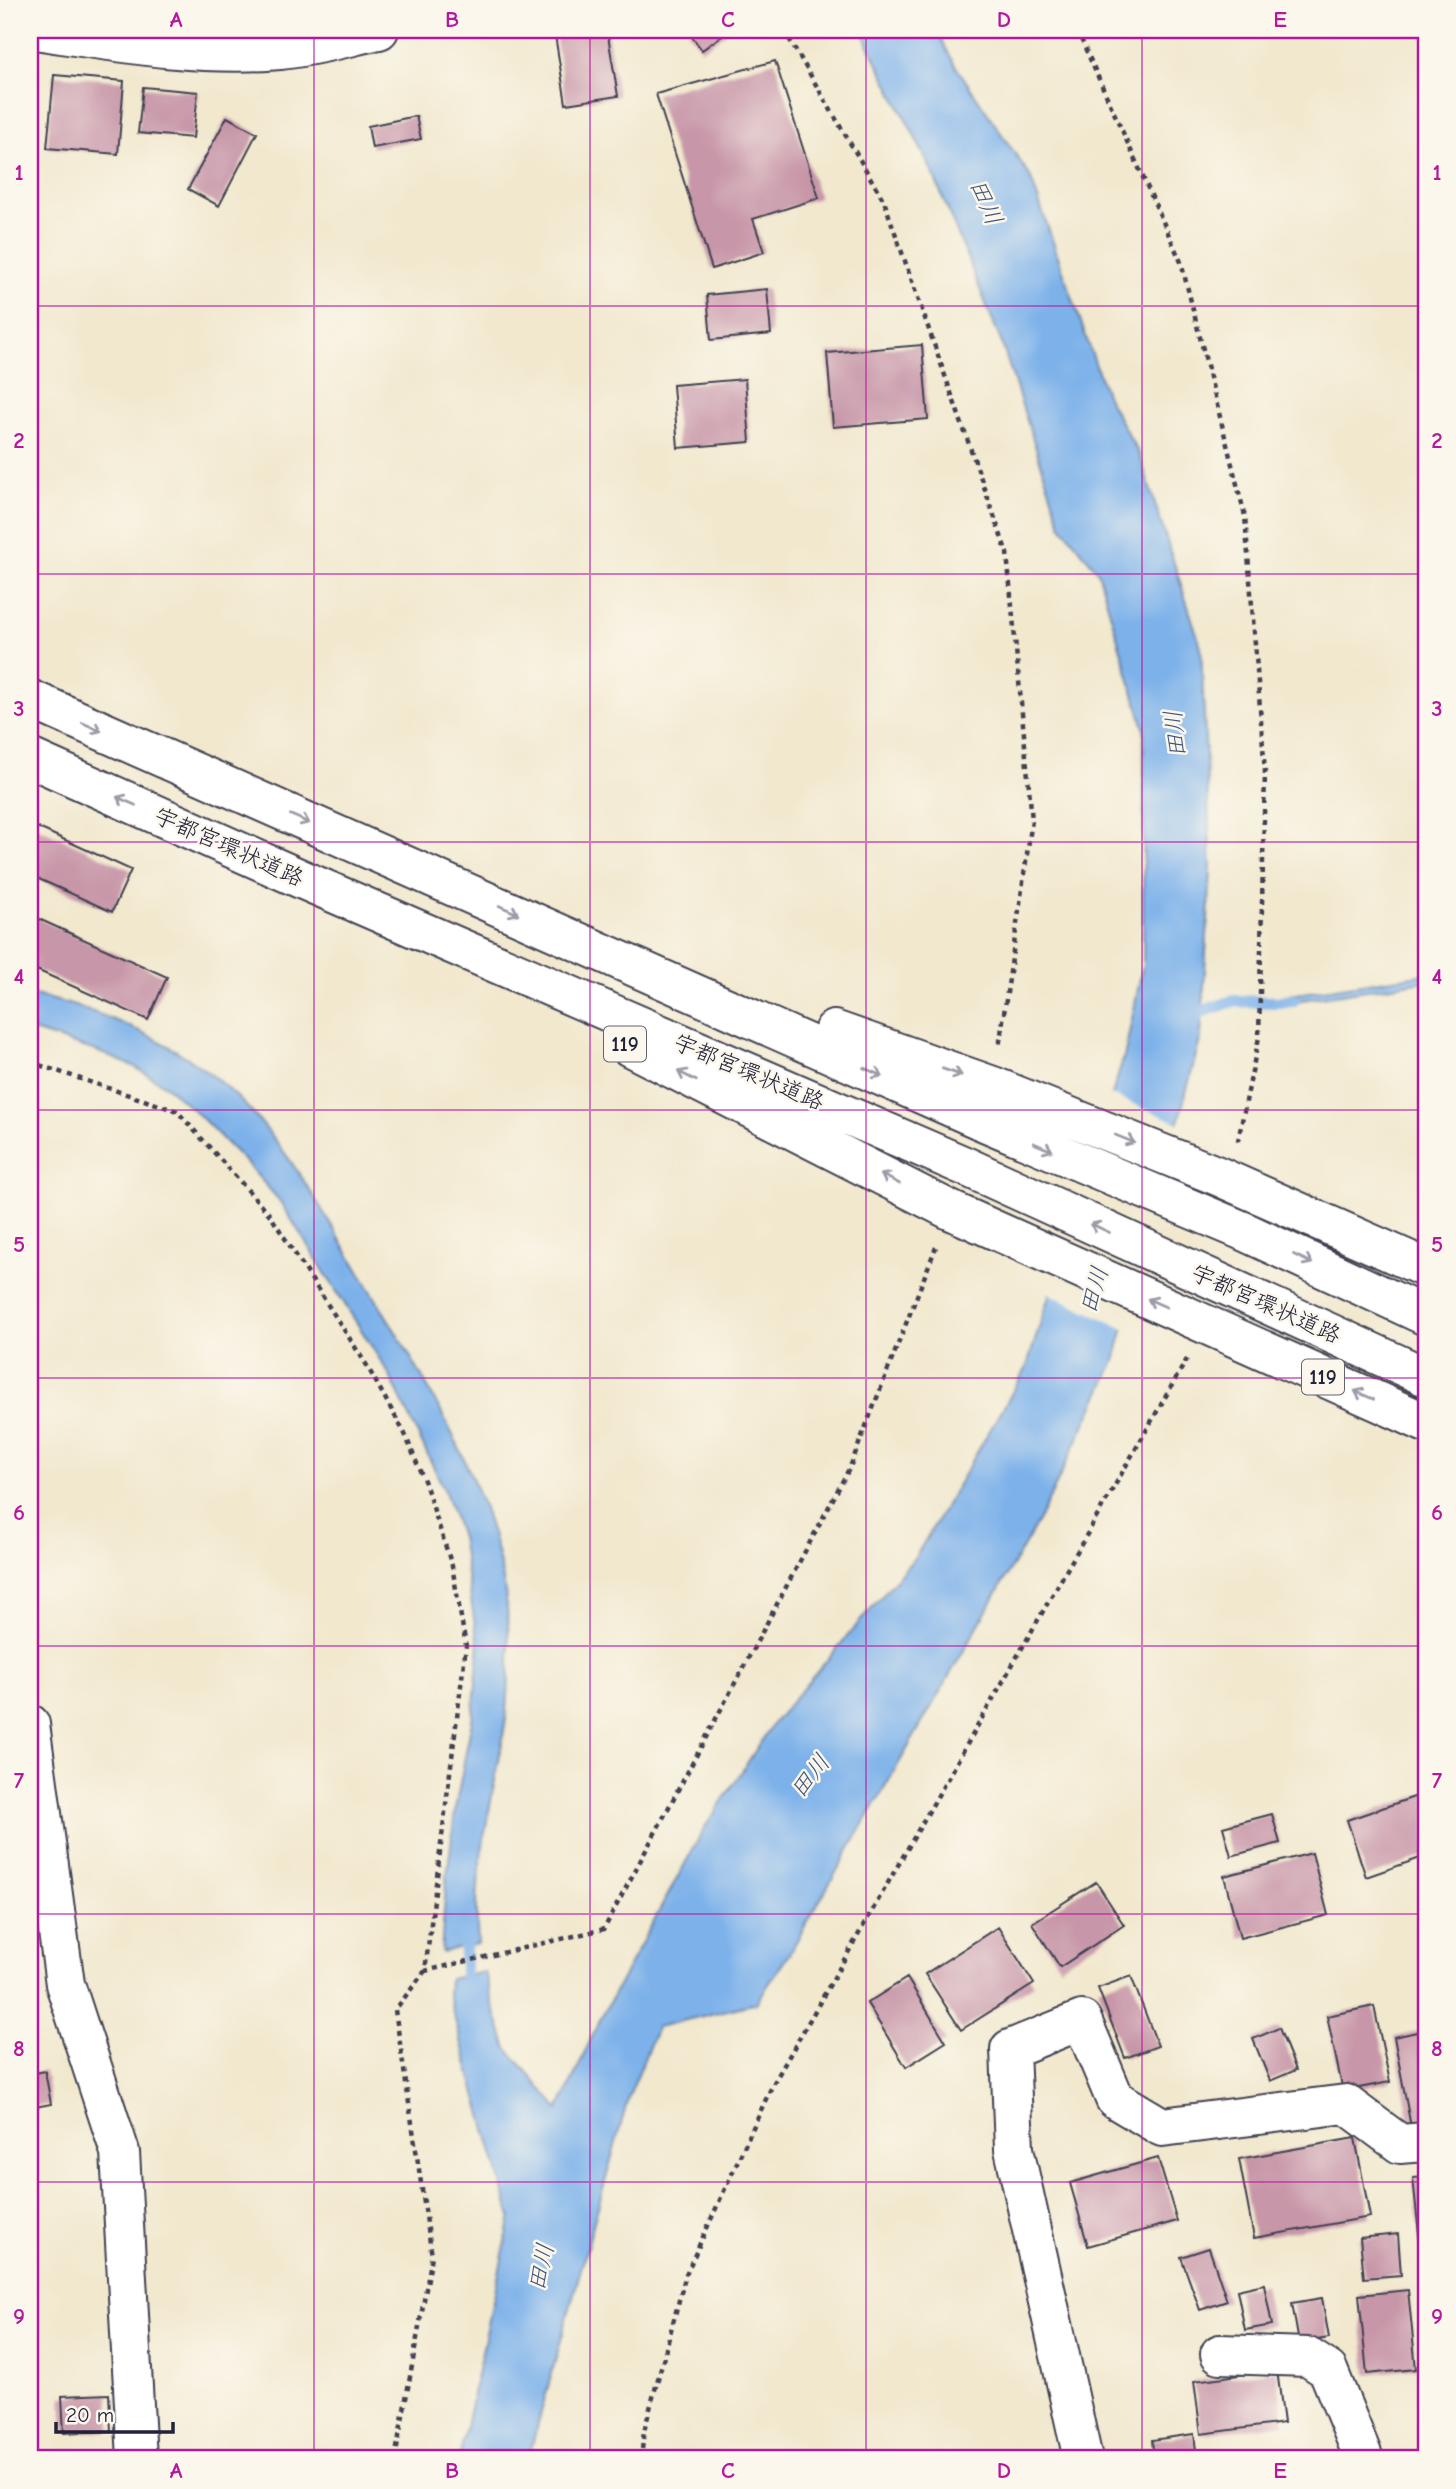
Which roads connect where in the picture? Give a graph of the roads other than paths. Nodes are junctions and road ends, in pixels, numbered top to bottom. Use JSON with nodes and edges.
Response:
{"nodes":[{"id":1,"x":35,"y":30,"type":"edge"},
{"id":2,"x":379,"y":30,"type":"edge"},
{"id":3,"x":30,"y":699,"type":"edge"},
{"id":4,"x":30,"y":758,"type":"edge"},
{"id":5,"x":300,"y":879,"type":"junction"},
{"id":6,"x":987,"y":1103,"type":"junction"},
{"id":7,"x":1426,"y":1268,"type":"edge"},
{"id":8,"x":1426,"y":1316,"type":"edge"},
{"id":9,"x":1426,"y":1377,"type":"edge"},
{"id":10,"x":1426,"y":1423,"type":"edge"},
{"id":11,"x":30,"y":1724,"type":"edge"},
{"id":12,"x":1426,"y":2142,"type":"edge"},
{"id":13,"x":1220,"y":2354,"type":"dead end"},
{"id":14,"x":137,"y":2459,"type":"edge"},
{"id":15,"x":1083,"y":2459,"type":"edge"},
{"id":16,"x":1364,"y":2459,"type":"edge"}],
"edges":[{"from":1,"to":2,"type":"main road"},
{"from":3,"to":6,"type":"main road","one_way":true},
{"from":5,"to":4,"type":"main road","name":"宇都宮環状道路","number":"119","one_way":true},
{"from":9,"to":5,"type":"main road","name":"宇都宮環状道路","number":"119","one_way":true},
{"from":10,"to":5,"type":"main road","number":"119","one_way":true},
{"from":6,"to":7,"type":"main road","one_way":true},
{"from":6,"to":8,"type":"main road","one_way":true},
{"from":11,"to":14,"type":"main road"},
{"from":12,"to":15,"type":"main road"},
{"from":13,"to":16,"type":"main road"}]}
